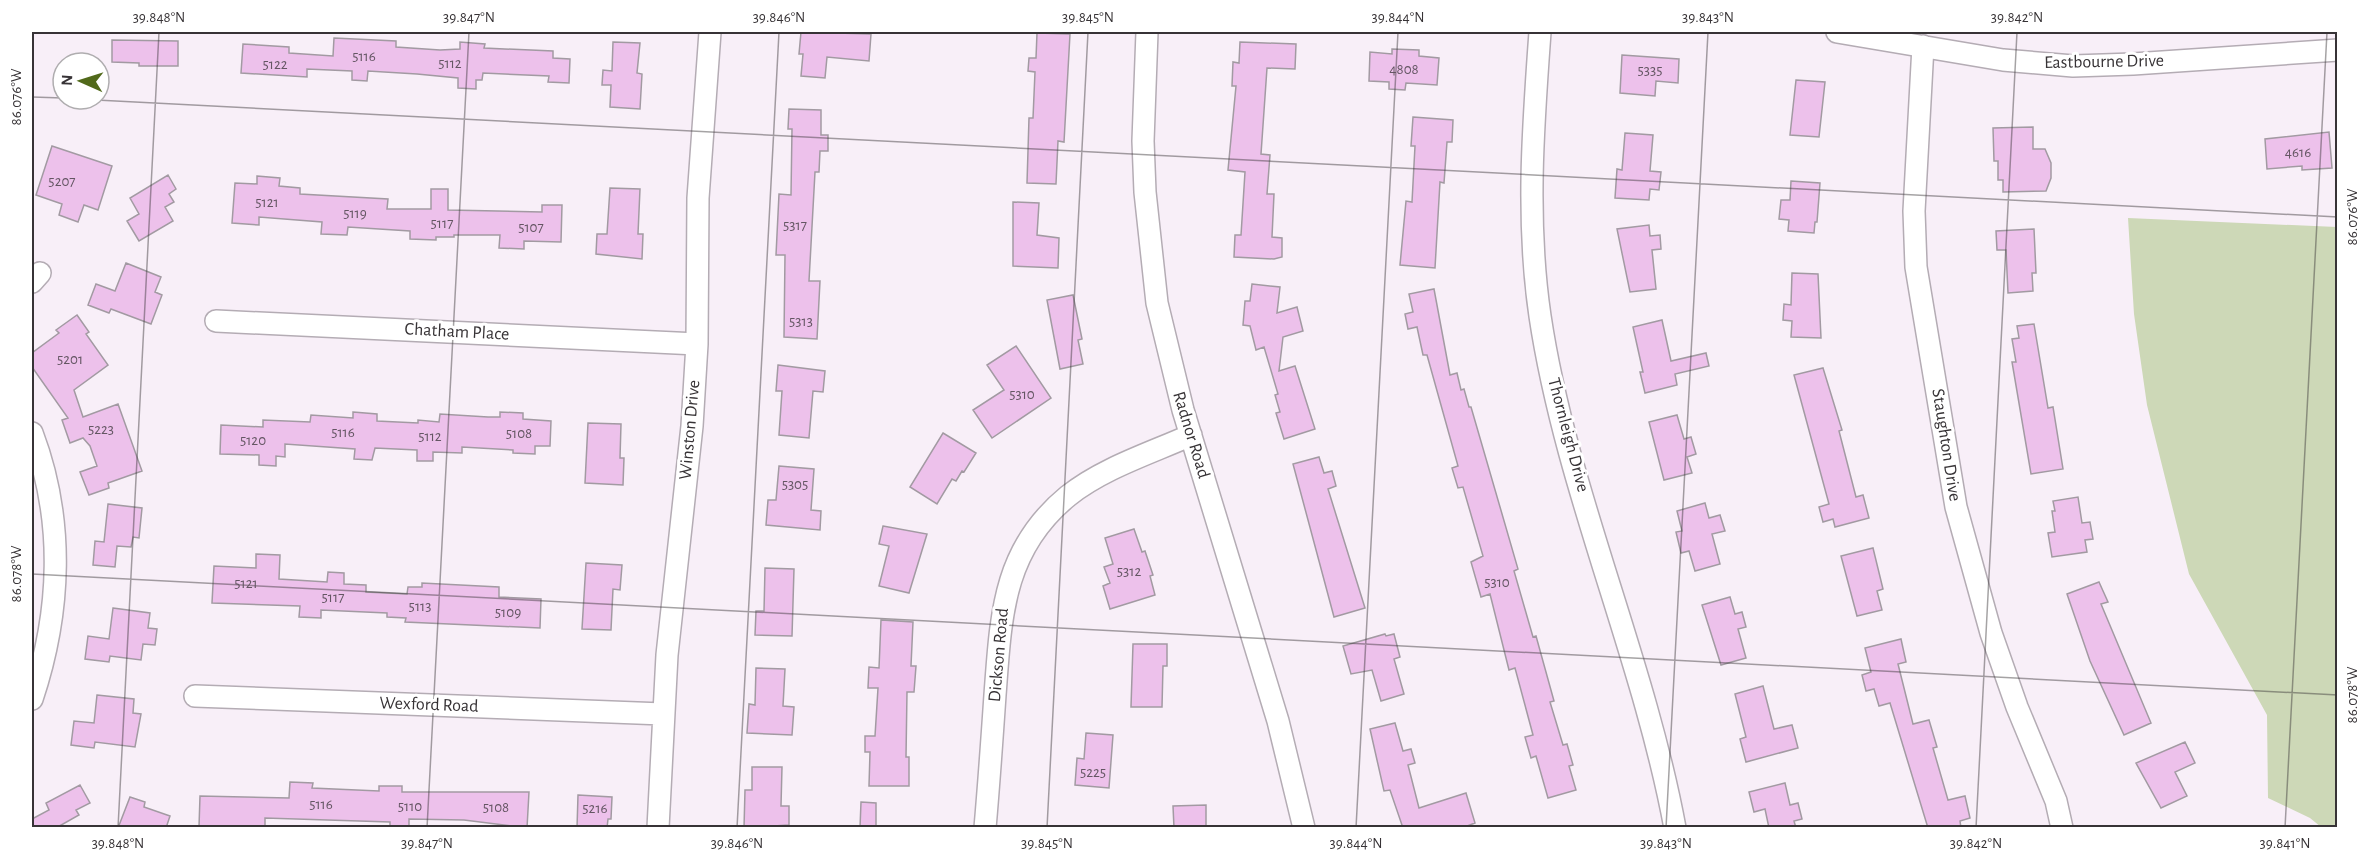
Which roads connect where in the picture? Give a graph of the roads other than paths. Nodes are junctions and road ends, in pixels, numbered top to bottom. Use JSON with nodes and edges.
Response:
{"nodes":[{"id":1,"x":710,"y":32,"type":"edge"},
{"id":2,"x":1147,"y":32,"type":"edge"},
{"id":3,"x":1540,"y":32,"type":"edge"},
{"id":4,"x":1837,"y":32,"type":"edge"},
{"id":5,"x":1923,"y":46,"type":"junction"},
{"id":6,"x":2337,"y":51,"type":"edge"},
{"id":7,"x":216,"y":321,"type":"dead end"},
{"id":8,"x":697,"y":344,"type":"junction"},
{"id":9,"x":32,"y":433,"type":"edge"},
{"id":10,"x":1191,"y":435,"type":"junction"},
{"id":11,"x":195,"y":696,"type":"dead end"},
{"id":12,"x":32,"y":699,"type":"edge"},
{"id":13,"x":663,"y":714,"type":"junction"},
{"id":14,"x":658,"y":828,"type":"edge"},
{"id":15,"x":986,"y":828,"type":"edge"},
{"id":16,"x":1304,"y":828,"type":"edge"},
{"id":17,"x":1675,"y":828,"type":"edge"},
{"id":18,"x":2062,"y":828,"type":"edge"}],
"edges":[{"from":1,"to":8,"type":"street","name":"Winston Drive"},
{"from":2,"to":10,"type":"street","name":"Radnor Road"},
{"from":3,"to":17,"type":"street","name":"Thornleigh Drive"},
{"from":4,"to":5,"type":"street","name":"Eastbourne Drive"},
{"from":5,"to":6,"type":"street","name":"Eastbourne Drive"},
{"from":5,"to":18,"type":"street","name":"Staughton Drive"},
{"from":7,"to":8,"type":"street","name":"Chatham Place"},
{"from":8,"to":13,"type":"street","name":"Winston Drive"},
{"from":9,"to":12,"type":"street"},
{"from":10,"to":15,"type":"street","name":"Dickson Road"},
{"from":10,"to":16,"type":"street","name":"Radnor Road"},
{"from":11,"to":13,"type":"street","name":"Wexford Road"},
{"from":13,"to":14,"type":"street","name":"Winston Drive"}]}
